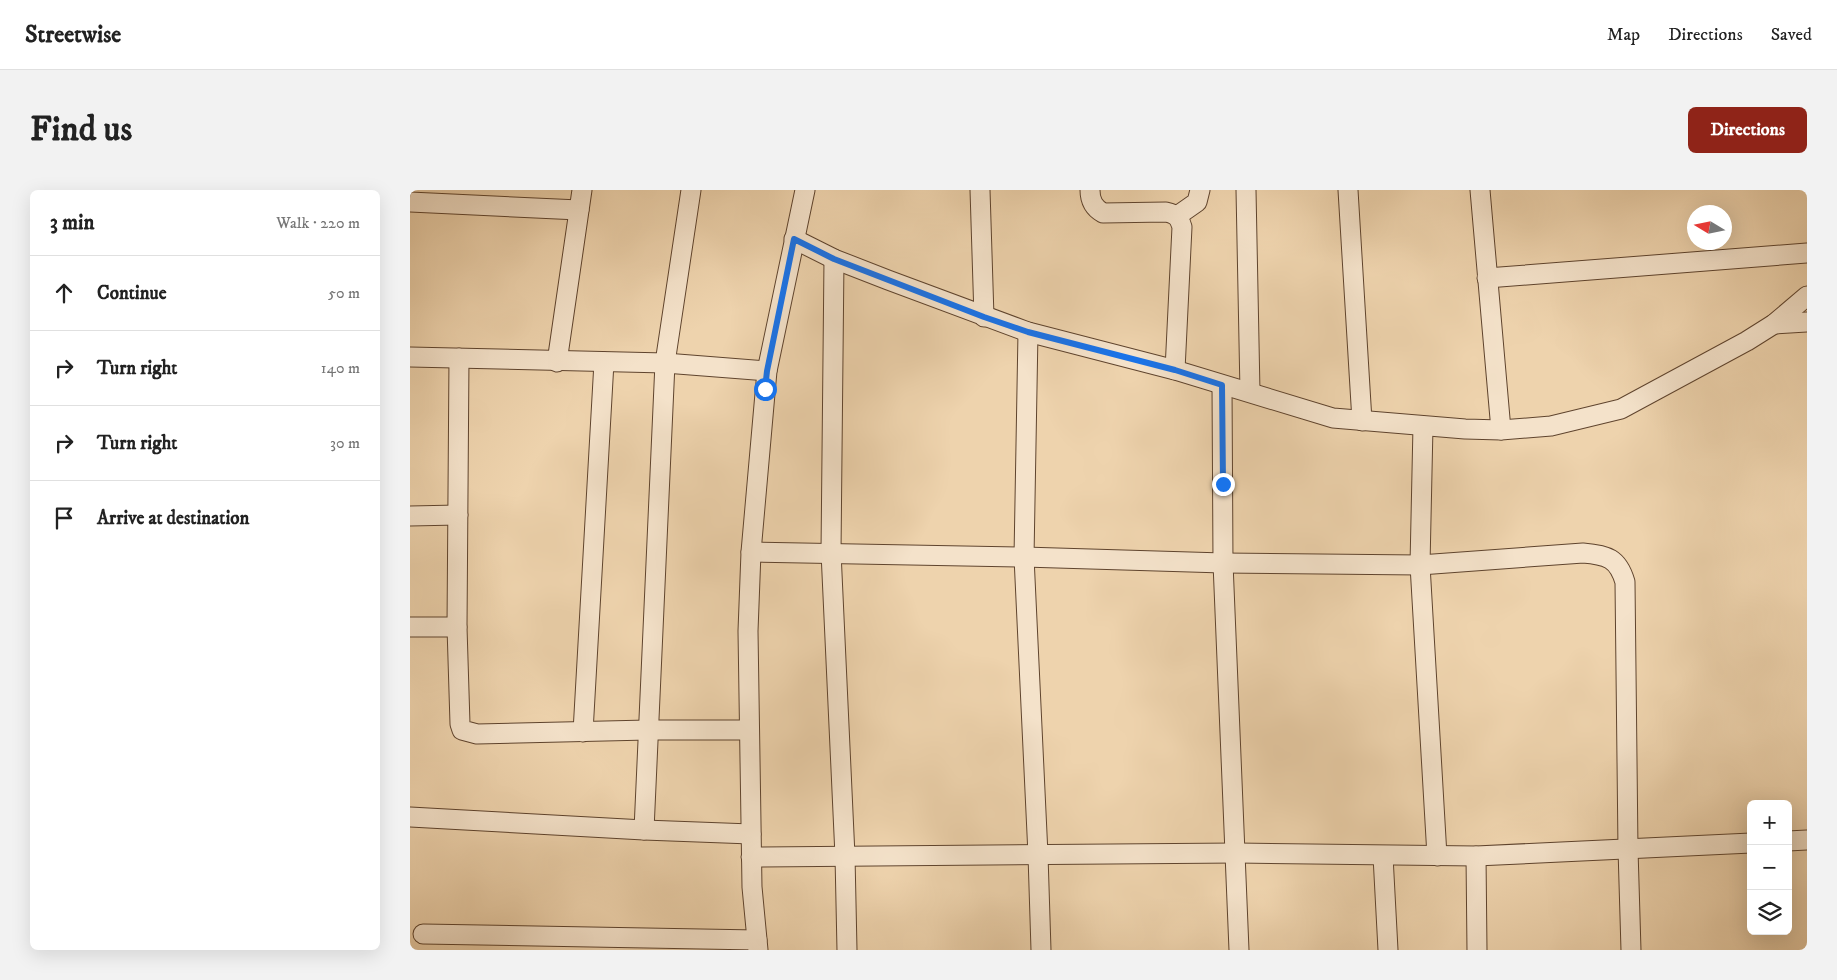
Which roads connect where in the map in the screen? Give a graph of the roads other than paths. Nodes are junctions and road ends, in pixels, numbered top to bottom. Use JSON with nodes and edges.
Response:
{"nodes":[{"id":1,"x":582,"y":190,"type":"edge"},
{"id":2,"x":691,"y":190,"type":"edge"},
{"id":3,"x":805,"y":190,"type":"edge"},
{"id":4,"x":980,"y":190,"type":"edge"},
{"id":5,"x":1090,"y":190,"type":"edge"},
{"id":6,"x":1200,"y":190,"type":"edge"},
{"id":7,"x":1246,"y":190,"type":"edge"},
{"id":8,"x":1348,"y":190,"type":"edge"},
{"id":9,"x":1480,"y":190,"type":"edge"},
{"id":10,"x":479,"y":197,"type":"edge"},
{"id":11,"x":410,"y":202,"type":"edge"},
{"id":12,"x":580,"y":210,"type":"junction"},
{"id":13,"x":1177,"y":216,"type":"junction"},
{"id":14,"x":794,"y":239,"type":"junction"},
{"id":15,"x":1807,"y":254,"type":"edge"},
{"id":16,"x":834,"y":259,"type":"junction"},
{"id":17,"x":1487,"y":278,"type":"junction"},
{"id":18,"x":1807,"y":296,"type":"edge"},
{"id":19,"x":984,"y":317,"type":"junction"},
{"id":20,"x":1807,"y":323,"type":"edge"},
{"id":21,"x":1774,"y":324,"type":"junction"},
{"id":22,"x":1028,"y":332,"type":"junction"},
{"id":23,"x":410,"y":357,"type":"edge"},
{"id":24,"x":459,"y":358,"type":"junction"},
{"id":25,"x":558,"y":362,"type":"junction"},
{"id":26,"x":604,"y":362,"type":"junction"},
{"id":27,"x":665,"y":363,"type":"junction"},
{"id":28,"x":1175,"y":370,"type":"junction"},
{"id":29,"x":767,"y":371,"type":"junction"},
{"id":30,"x":1222,"y":385,"type":"junction"},
{"id":31,"x":1250,"y":392,"type":"junction"},
{"id":32,"x":1362,"y":421,"type":"junction"},
{"id":33,"x":1424,"y":426,"type":"junction"},
{"id":34,"x":1500,"y":430,"type":"junction"},
{"id":35,"x":458,"y":515,"type":"junction"},
{"id":36,"x":410,"y":516,"type":"edge"},
{"id":37,"x":750,"y":552,"type":"junction"},
{"id":38,"x":831,"y":552,"type":"junction"},
{"id":39,"x":1024,"y":557,"type":"junction"},
{"id":40,"x":1224,"y":564,"type":"junction"},
{"id":41,"x":1420,"y":565,"type":"junction"},
{"id":42,"x":457,"y":626,"type":"junction"},
{"id":43,"x":410,"y":627,"type":"edge"},
{"id":44,"x":648,"y":730,"type":"junction"},
{"id":45,"x":749,"y":730,"type":"junction"},
{"id":46,"x":583,"y":732,"type":"junction"},
{"id":47,"x":410,"y":817,"type":"edge"},
{"id":48,"x":644,"y":830,"type":"junction"},
{"id":49,"x":751,"y":834,"type":"junction"},
{"id":50,"x":1807,"y":840,"type":"edge"},
{"id":51,"x":1792,"y":841,"type":"edge"},
{"id":52,"x":1747,"y":843,"type":"edge"},
{"id":53,"x":1628,"y":849,"type":"junction"},
{"id":54,"x":1237,"y":853,"type":"junction"},
{"id":55,"x":1038,"y":855,"type":"junction"},
{"id":56,"x":845,"y":856,"type":"junction"},
{"id":57,"x":1383,"y":856,"type":"junction"},
{"id":58,"x":1437,"y":856,"type":"junction"},
{"id":59,"x":1476,"y":856,"type":"junction"},
{"id":60,"x":751,"y":857,"type":"junction"},
{"id":61,"x":423,"y":934,"type":"dead end"},
{"id":62,"x":758,"y":945,"type":"edge"},
{"id":63,"x":847,"y":950,"type":"edge"},
{"id":64,"x":1041,"y":950,"type":"edge"},
{"id":65,"x":1240,"y":950,"type":"edge"},
{"id":66,"x":1388,"y":950,"type":"edge"},
{"id":67,"x":1477,"y":950,"type":"edge"},
{"id":68,"x":1631,"y":950,"type":"edge"}],
"edges":[{"from":1,"to":12,"type":"street"},
{"from":2,"to":27,"type":"street"},
{"from":3,"to":14,"type":"street"},
{"from":4,"to":19,"type":"street"},
{"from":5,"to":13,"type":"street"},
{"from":6,"to":13,"type":"street"},
{"from":7,"to":31,"type":"street"},
{"from":8,"to":32,"type":"street"},
{"from":9,"to":17,"type":"street"},
{"from":10,"to":11,"type":"street"},
{"from":10,"to":12,"type":"street"},
{"from":12,"to":25,"type":"street"},
{"from":13,"to":28,"type":"street"},
{"from":14,"to":16,"type":"street"},
{"from":14,"to":29,"type":"street"},
{"from":15,"to":17,"type":"street"},
{"from":16,"to":19,"type":"street"},
{"from":16,"to":38,"type":"street"},
{"from":17,"to":34,"type":"street"},
{"from":18,"to":21,"type":"street"},
{"from":19,"to":22,"type":"street"},
{"from":20,"to":21,"type":"street"},
{"from":21,"to":34,"type":"street"},
{"from":22,"to":28,"type":"street"},
{"from":22,"to":39,"type":"street"},
{"from":23,"to":24,"type":"street"},
{"from":24,"to":25,"type":"street"},
{"from":24,"to":35,"type":"street"},
{"from":25,"to":26,"type":"street"},
{"from":26,"to":27,"type":"street"},
{"from":26,"to":46,"type":"street"},
{"from":27,"to":29,"type":"street"},
{"from":27,"to":44,"type":"street"},
{"from":28,"to":30,"type":"street"},
{"from":29,"to":37,"type":"street"},
{"from":30,"to":31,"type":"street"},
{"from":30,"to":40,"type":"street"},
{"from":31,"to":32,"type":"street"},
{"from":32,"to":33,"type":"street"},
{"from":33,"to":34,"type":"street"},
{"from":33,"to":41,"type":"street"},
{"from":35,"to":36,"type":"street"},
{"from":35,"to":42,"type":"street"},
{"from":37,"to":38,"type":"street"},
{"from":37,"to":45,"type":"street"},
{"from":38,"to":39,"type":"street"},
{"from":38,"to":56,"type":"street"},
{"from":39,"to":40,"type":"street"},
{"from":39,"to":55,"type":"street"},
{"from":40,"to":41,"type":"street"},
{"from":40,"to":54,"type":"street"},
{"from":41,"to":53,"type":"street"},
{"from":41,"to":58,"type":"street"},
{"from":42,"to":43,"type":"street"},
{"from":42,"to":46,"type":"street"},
{"from":44,"to":45,"type":"street"},
{"from":44,"to":46,"type":"street"},
{"from":44,"to":48,"type":"street"},
{"from":45,"to":49,"type":"street"},
{"from":47,"to":48,"type":"street"},
{"from":48,"to":49,"type":"street"},
{"from":49,"to":60,"type":"street"},
{"from":50,"to":51,"type":"street"},
{"from":52,"to":53,"type":"street"},
{"from":53,"to":59,"type":"street"},
{"from":53,"to":68,"type":"street"},
{"from":54,"to":55,"type":"street"},
{"from":54,"to":57,"type":"street"},
{"from":54,"to":65,"type":"street"},
{"from":55,"to":56,"type":"street"},
{"from":55,"to":64,"type":"street"},
{"from":56,"to":60,"type":"street"},
{"from":56,"to":63,"type":"street"},
{"from":57,"to":58,"type":"street"},
{"from":57,"to":66,"type":"street"},
{"from":58,"to":59,"type":"street"},
{"from":59,"to":67,"type":"street"},
{"from":60,"to":62,"type":"street"},
{"from":61,"to":62,"type":"street"}]}
